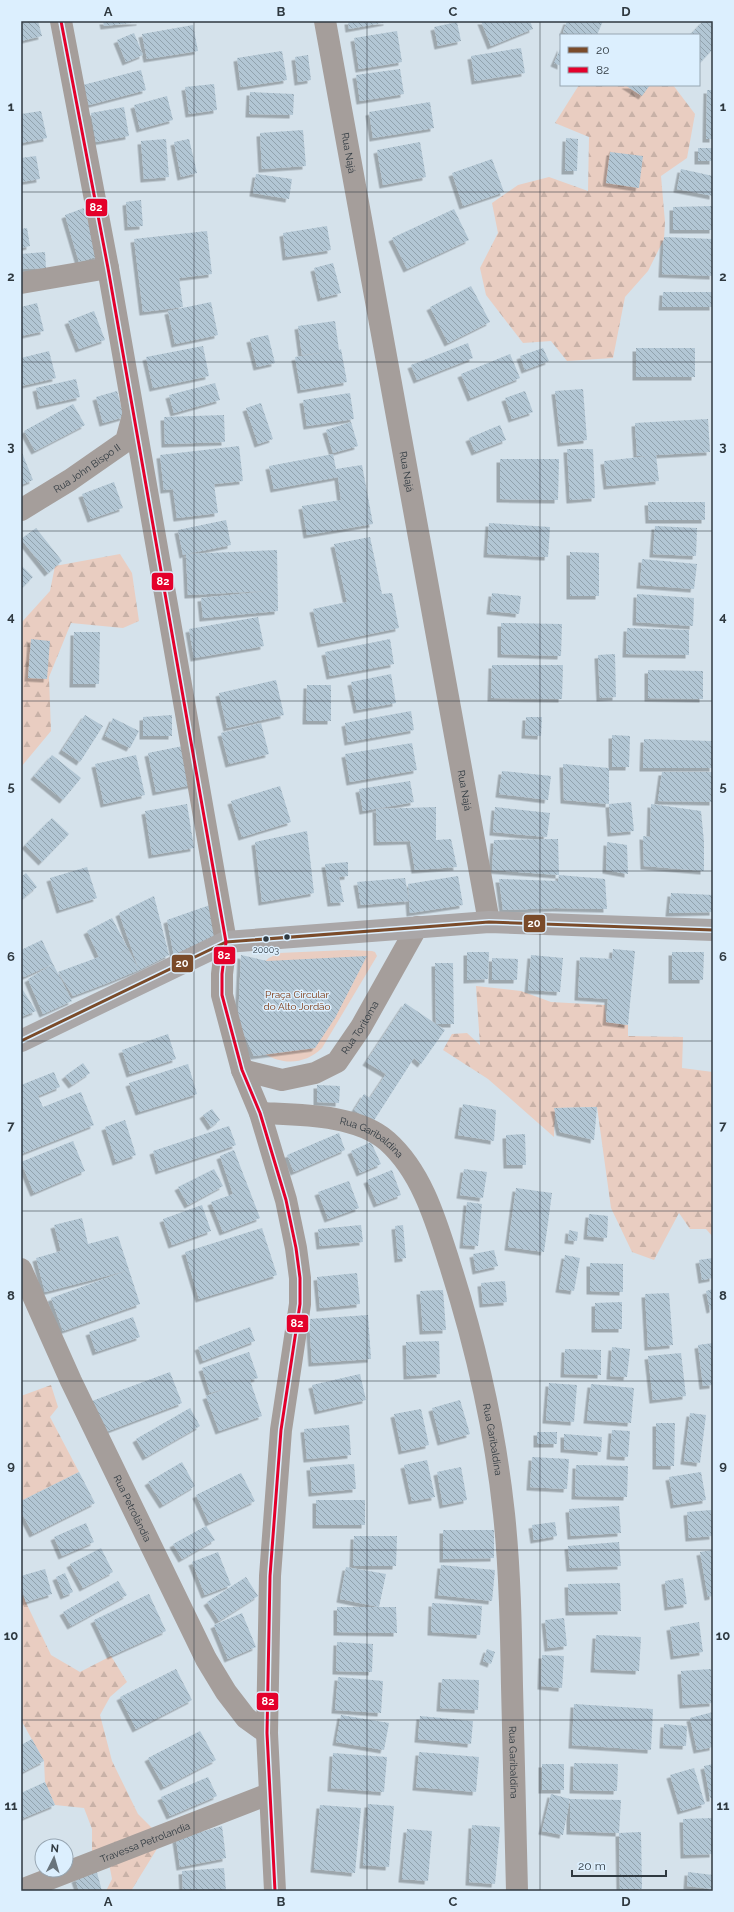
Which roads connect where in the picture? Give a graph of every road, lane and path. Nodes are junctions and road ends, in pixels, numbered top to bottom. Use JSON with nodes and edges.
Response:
{"nodes":[{"id":1,"x":61,"y":21,"type":"edge"},
{"id":2,"x":325,"y":21,"type":"edge"},
{"id":3,"x":108,"y":268,"type":"junction"},
{"id":4,"x":21,"y":283,"type":"edge"},
{"id":5,"x":134,"y":412,"type":"junction"},
{"id":6,"x":21,"y":510,"type":"edge"},
{"id":7,"x":489,"y":922,"type":"junction"},
{"id":8,"x":417,"y":927,"type":"junction"},
{"id":9,"x":713,"y":930,"type":"edge"},
{"id":10,"x":226,"y":942,"type":"junction"},
{"id":11,"x":21,"y":1041,"type":"edge"},
{"id":12,"x":242,"y":1070,"type":"junction"},
{"id":13,"x":260,"y":1113,"type":"junction"},
{"id":14,"x":21,"y":1269,"type":"edge"},
{"id":15,"x":267,"y":1733,"type":"junction"},
{"id":16,"x":269,"y":1794,"type":"junction"},
{"id":17,"x":21,"y":1890,"type":"edge"},
{"id":18,"x":275,"y":1891,"type":"edge"},
{"id":19,"x":517,"y":1891,"type":"edge"}],
"edges":[{"from":1,"to":3,"type":"street"},
{"from":2,"to":7,"type":"street","name":"Rua Najá"},
{"from":3,"to":4,"type":"street"},
{"from":3,"to":5,"type":"street"},
{"from":5,"to":6,"type":"street","name":"Rua John Bispo II"},
{"from":5,"to":10,"type":"street"},
{"from":7,"to":8,"type":"street"},
{"from":7,"to":9,"type":"street"},
{"from":8,"to":10,"type":"street"},
{"from":8,"to":12,"type":"street","name":"Rua Toritoma"},
{"from":10,"to":11,"type":"street"},
{"from":10,"to":12,"type":"street"},
{"from":12,"to":13,"type":"street"},
{"from":13,"to":15,"type":"street"},
{"from":13,"to":19,"type":"street","name":"Rua Garibaldina"},
{"from":14,"to":15,"type":"street","name":"Rua Petrolândia"},
{"from":15,"to":16,"type":"street"},
{"from":16,"to":17,"type":"street","name":"Travessa Petrolandia"},
{"from":16,"to":18,"type":"street"}]}
